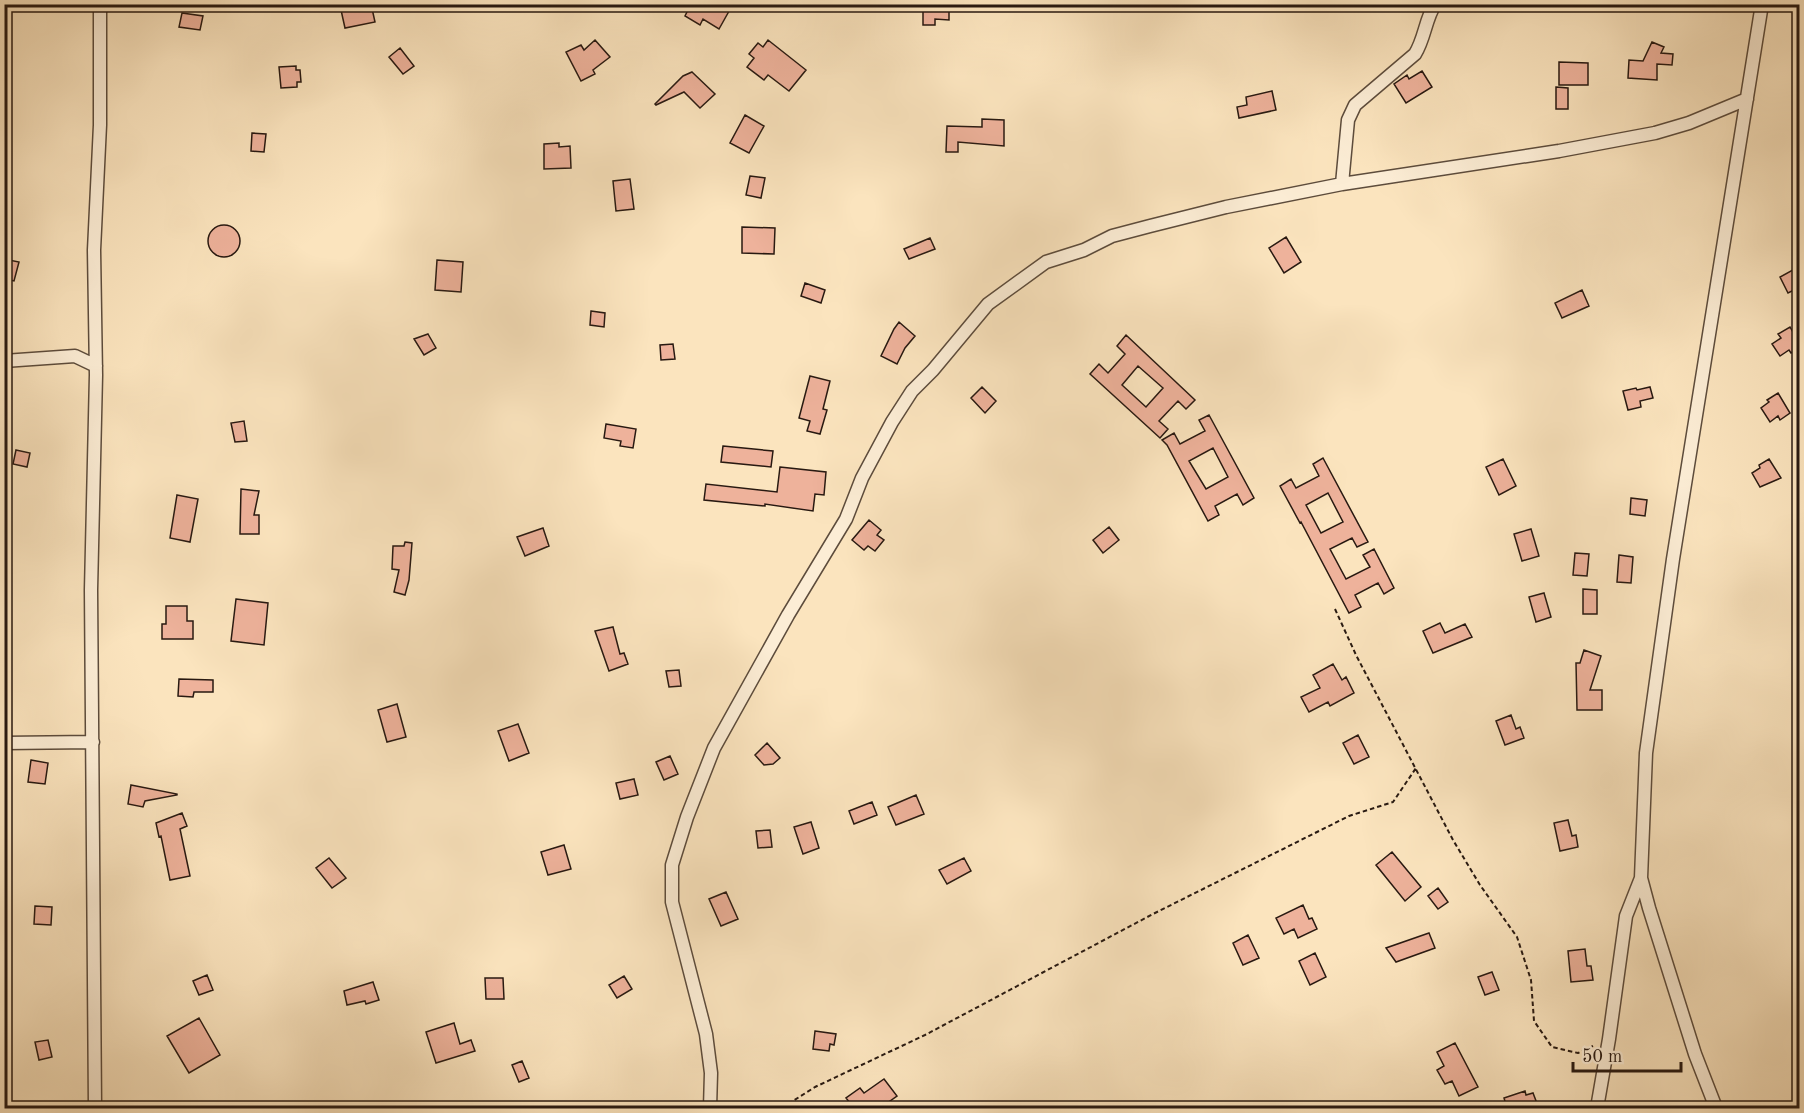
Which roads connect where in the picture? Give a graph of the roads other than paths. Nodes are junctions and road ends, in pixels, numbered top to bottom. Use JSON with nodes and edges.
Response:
{"nodes":[{"id":1,"x":100,"y":4,"type":"edge"},
{"id":2,"x":1435,"y":4,"type":"edge"},
{"id":3,"x":1761,"y":4,"type":"edge"},
{"id":4,"x":1747,"y":99,"type":"junction"},
{"id":5,"x":1342,"y":184,"type":"junction"},
{"id":6,"x":4,"y":362,"type":"edge"},
{"id":7,"x":96,"y":366,"type":"junction"},
{"id":8,"x":93,"y":741,"type":"junction"},
{"id":9,"x":4,"y":743,"type":"edge"},
{"id":10,"x":1641,"y":878,"type":"junction"},
{"id":11,"x":95,"y":1108,"type":"edge"},
{"id":12,"x":710,"y":1108,"type":"edge"},
{"id":13,"x":1597,"y":1108,"type":"edge"},
{"id":14,"x":1716,"y":1108,"type":"edge"}],
"edges":[{"from":1,"to":7,"type":"street"},
{"from":2,"to":5,"type":"street"},
{"from":3,"to":4,"type":"street"},
{"from":4,"to":5,"type":"street"},
{"from":4,"to":10,"type":"street"},
{"from":5,"to":12,"type":"street"},
{"from":6,"to":7,"type":"street"},
{"from":7,"to":8,"type":"street"},
{"from":8,"to":9,"type":"street"},
{"from":8,"to":11,"type":"street"},
{"from":10,"to":13,"type":"street"},
{"from":10,"to":14,"type":"street"}]}
